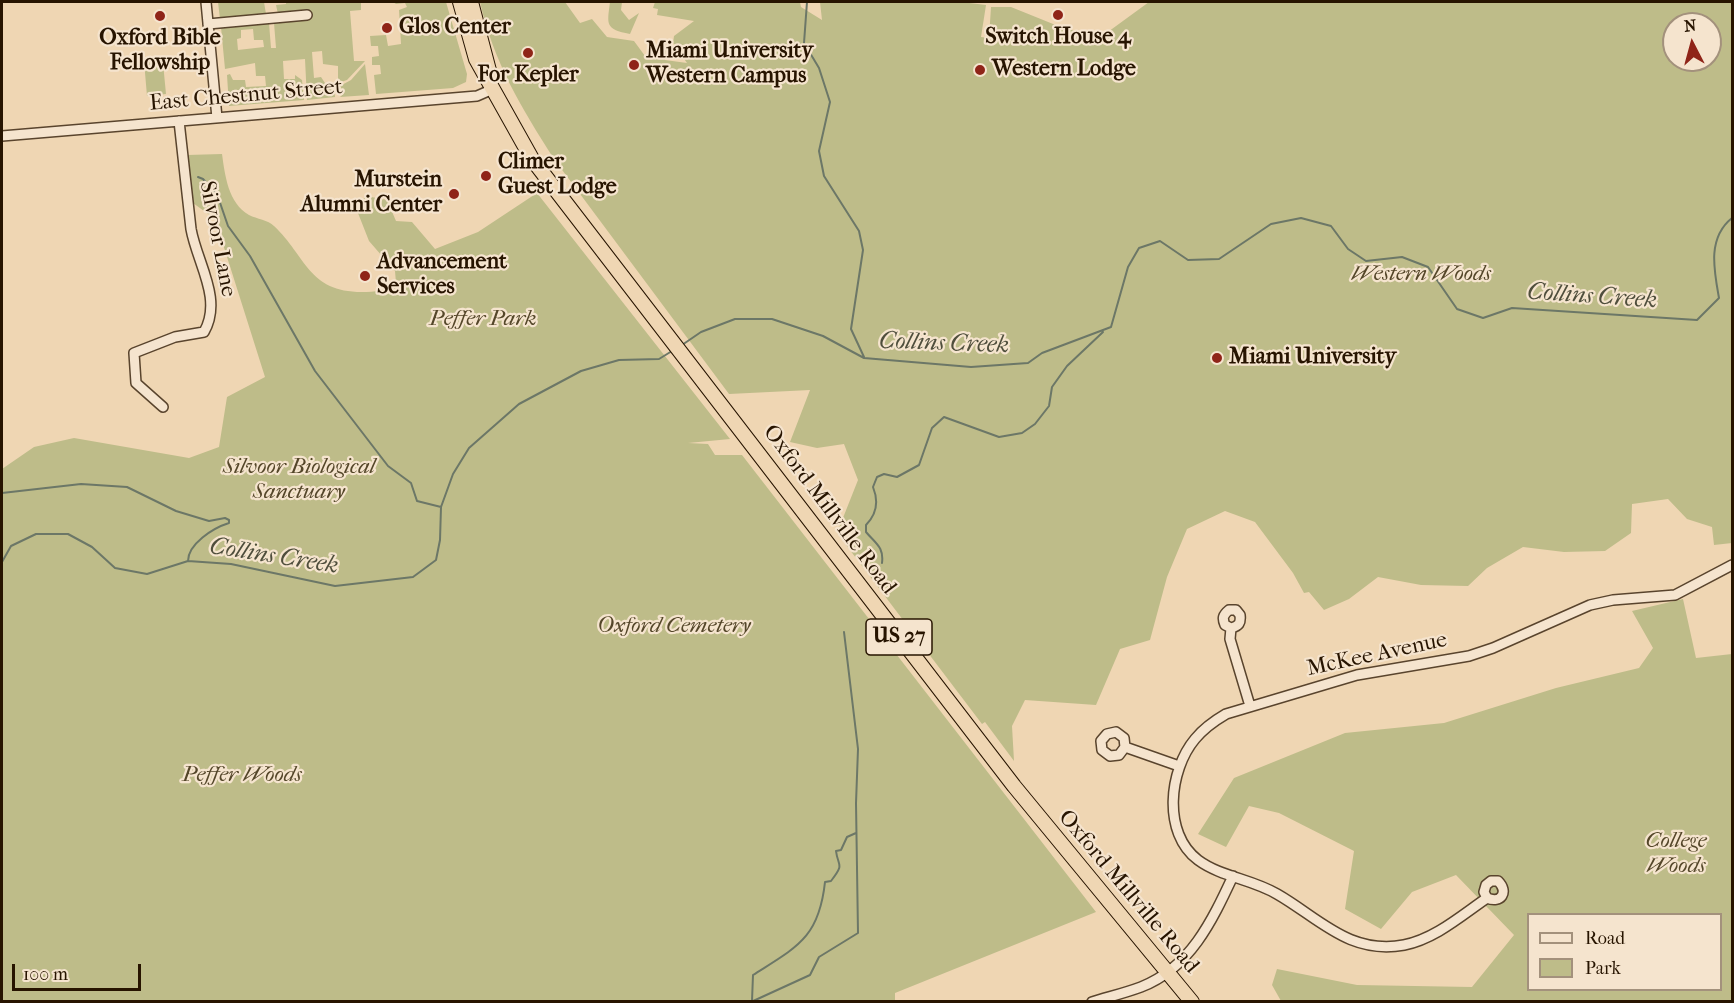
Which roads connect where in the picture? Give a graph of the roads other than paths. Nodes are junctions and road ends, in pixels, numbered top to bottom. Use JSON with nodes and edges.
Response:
{"nodes":[{"id":1,"x":206,"y":2,"type":"edge"},
{"id":2,"x":459,"y":2,"type":"edge"},
{"id":3,"x":471,"y":2,"type":"edge"},
{"id":4,"x":307,"y":15,"type":"dead end"},
{"id":5,"x":208,"y":24,"type":"junction"},
{"id":6,"x":493,"y":89,"type":"junction"},
{"id":7,"x":216,"y":118,"type":"junction"},
{"id":8,"x":179,"y":121,"type":"junction"},
{"id":9,"x":2,"y":136,"type":"edge"},
{"id":10,"x":163,"y":407,"type":"dead end"},
{"id":11,"x":1732,"y":565,"type":"edge"},
{"id":12,"x":1231,"y":628,"type":"dead end"},
{"id":13,"x":1250,"y":706,"type":"junction"},
{"id":14,"x":1125,"y":747,"type":"dead end"},
{"id":15,"x":1179,"y":766,"type":"junction"},
{"id":16,"x":1233,"y":876,"type":"junction"},
{"id":17,"x":1487,"y":898,"type":"dead end"},
{"id":18,"x":1166,"y":972,"type":"junction"},
{"id":19,"x":1092,"y":1002,"type":"edge"},
{"id":20,"x":1192,"y":1002,"type":"edge"}],
"edges":[{"from":1,"to":5,"type":"street"},
{"from":2,"to":6,"type":"highway","number":"US 27"},
{"from":3,"to":6,"type":"highway","number":"US 27"},
{"from":4,"to":5,"type":"street"},
{"from":5,"to":7,"type":"street"},
{"from":6,"to":7,"type":"street","name":"East Chestnut Street"},
{"from":6,"to":18,"type":"highway","name":"Oxford Millville Road","number":"US 27"},
{"from":7,"to":8,"type":"street","name":"East Chestnut Street"},
{"from":8,"to":9,"type":"street","name":"East Chestnut Street"},
{"from":8,"to":10,"type":"street","name":"Silvoor Lane"},
{"from":11,"to":13,"type":"street","name":"McKee Avenue"},
{"from":12,"to":13,"type":"street"},
{"from":13,"to":15,"type":"street","name":"McKee Avenue"},
{"from":14,"to":15,"type":"street"},
{"from":15,"to":16,"type":"street","name":"McKee Avenue"},
{"from":16,"to":17,"type":"street","name":"McKee Avenue"},
{"from":16,"to":18,"type":"street"},
{"from":18,"to":19,"type":"street"},
{"from":18,"to":20,"type":"highway","name":"Oxford Millville Road","number":"US 27"}]}
